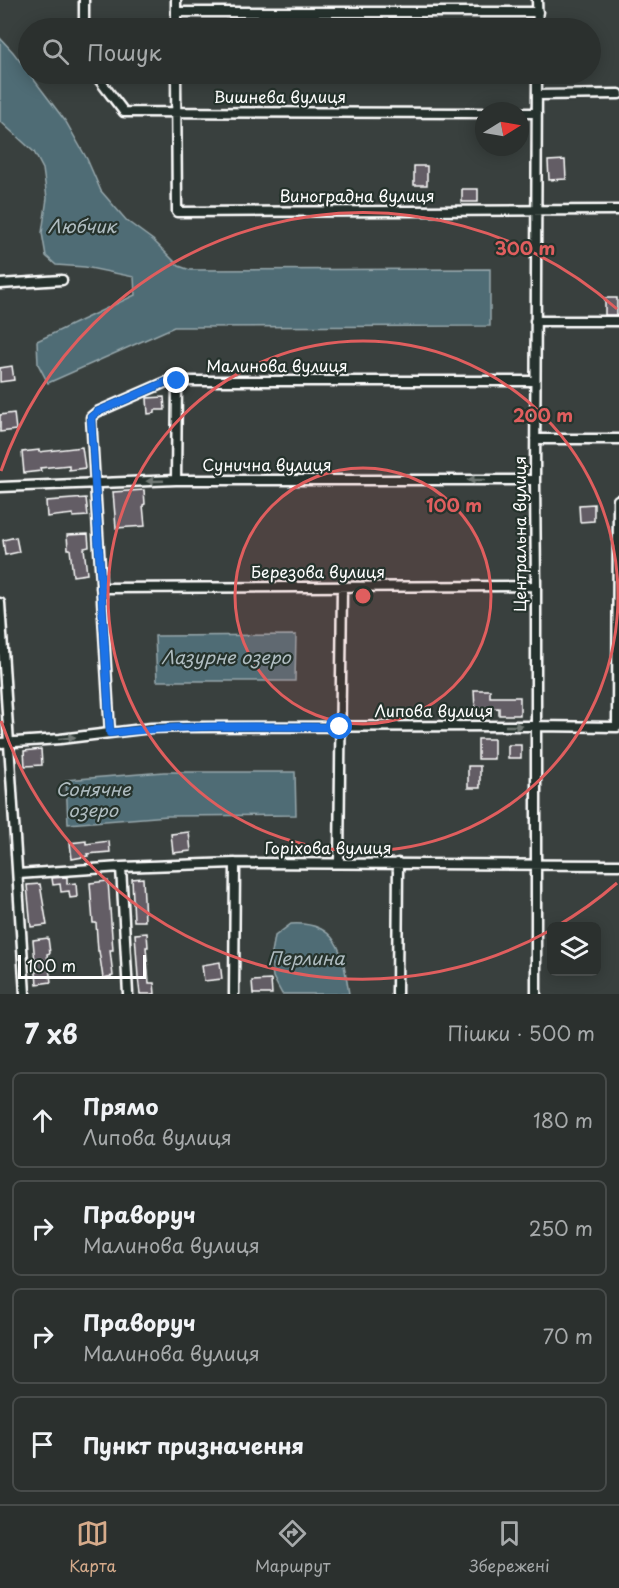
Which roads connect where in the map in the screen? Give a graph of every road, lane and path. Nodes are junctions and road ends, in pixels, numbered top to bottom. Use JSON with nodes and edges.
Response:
{"nodes":[{"id":1,"x":84,"y":0,"type":"edge"},
{"id":2,"x":176,"y":0,"type":"edge"},
{"id":3,"x":537,"y":0,"type":"edge"},
{"id":4,"x":176,"y":12,"type":"junction"},
{"id":5,"x":538,"y":12,"type":"junction"},
{"id":6,"x":84,"y":18,"type":"edge"},
{"id":7,"x":176,"y":18,"type":"edge"},
{"id":8,"x":538,"y":18,"type":"edge"},
{"id":9,"x":103,"y":84,"type":"edge"},
{"id":10,"x":176,"y":84,"type":"edge"},
{"id":11,"x":537,"y":84,"type":"edge"},
{"id":12,"x":619,"y":94,"type":"edge"},
{"id":13,"x":537,"y":95,"type":"junction"},
{"id":14,"x":176,"y":112,"type":"junction"},
{"id":15,"x":475,"y":113,"type":"edge"},
{"id":16,"x":529,"y":113,"type":"edge"},
{"id":17,"x":537,"y":113,"type":"junction"},
{"id":18,"x":536,"y":210,"type":"junction"},
{"id":19,"x":619,"y":210,"type":"edge"},
{"id":20,"x":62,"y":280,"type":"dead end"},
{"id":21,"x":0,"y":284,"type":"edge"},
{"id":22,"x":535,"y":321,"type":"junction"},
{"id":23,"x":619,"y":321,"type":"edge"},
{"id":24,"x":177,"y":381,"type":"junction"},
{"id":25,"x":535,"y":381,"type":"junction"},
{"id":26,"x":535,"y":439,"type":"junction"},
{"id":27,"x":619,"y":439,"type":"edge"},
{"id":28,"x":176,"y":480,"type":"junction"},
{"id":29,"x":534,"y":480,"type":"junction"},
{"id":30,"x":96,"y":483,"type":"junction"},
{"id":31,"x":0,"y":487,"type":"edge"},
{"id":32,"x":618,"y":500,"type":"edge"},
{"id":33,"x":342,"y":586,"type":"junction"},
{"id":34,"x":536,"y":586,"type":"junction"},
{"id":35,"x":101,"y":588,"type":"junction"},
{"id":36,"x":0,"y":603,"type":"edge"},
{"id":37,"x":535,"y":726,"type":"junction"},
{"id":38,"x":340,"y":727,"type":"junction"},
{"id":39,"x":110,"y":733,"type":"junction"},
{"id":40,"x":4,"y":743,"type":"edge"},
{"id":41,"x":235,"y":863,"type":"junction"},
{"id":42,"x":339,"y":863,"type":"junction"},
{"id":43,"x":398,"y":863,"type":"junction"},
{"id":44,"x":535,"y":864,"type":"junction"},
{"id":45,"x":619,"y":865,"type":"edge"},
{"id":46,"x":121,"y":867,"type":"junction"},
{"id":47,"x":18,"y":874,"type":"junction"},
{"id":48,"x":25,"y":994,"type":"edge"},
{"id":49,"x":128,"y":994,"type":"edge"},
{"id":50,"x":234,"y":994,"type":"edge"},
{"id":51,"x":397,"y":994,"type":"edge"},
{"id":52,"x":536,"y":994,"type":"edge"}],
"edges":[{"from":1,"to":6,"type":"street"},
{"from":2,"to":4,"type":"street"},
{"from":3,"to":5,"type":"street"},
{"from":4,"to":5,"type":"street"},
{"from":4,"to":7,"type":"street"},
{"from":5,"to":8,"type":"street"},
{"from":9,"to":14,"type":"street","name":"Вишнева вулиця"},
{"from":10,"to":14,"type":"street"},
{"from":11,"to":13,"type":"street","name":"Центральна вулиця"},
{"from":12,"to":13,"type":"street"},
{"from":13,"to":17,"type":"street","name":"Центральна вулиця"},
{"from":14,"to":15,"type":"street","name":"Вишнева вулиця"},
{"from":14,"to":18,"type":"street","name":"Виноградна вулиця"},
{"from":16,"to":17,"type":"street"},
{"from":17,"to":18,"type":"street","name":"Центральна вулиця"},
{"from":18,"to":19,"type":"street","name":"Виноградна вулиця"},
{"from":18,"to":22,"type":"street","name":"Центральна вулиця"},
{"from":20,"to":21,"type":"street"},
{"from":22,"to":23,"type":"street"},
{"from":22,"to":25,"type":"street","name":"Центральна вулиця"},
{"from":24,"to":25,"type":"street","name":"Малинова вулиця"},
{"from":24,"to":28,"type":"street"},
{"from":24,"to":30,"type":"street","name":"Малинова вулиця"},
{"from":25,"to":26,"type":"street","name":"Центральна вулиця"},
{"from":26,"to":27,"type":"street"},
{"from":26,"to":29,"type":"street","name":"Центральна вулиця"},
{"from":29,"to":28,"type":"street","name":"Сунична вулиця","one_way":true},
{"from":28,"to":30,"type":"street","name":"Сунична вулиця","one_way":true},
{"from":29,"to":34,"type":"street","name":"Центральна вулиця"},
{"from":30,"to":31,"type":"street","name":"Сунична вулиця"},
{"from":30,"to":35,"type":"street","name":"Малинова вулиця"},
{"from":32,"to":37,"type":"street","name":"Липова вулиця"},
{"from":33,"to":34,"type":"street","name":"Березова вулиця"},
{"from":33,"to":35,"type":"street","name":"Березова вулиця"},
{"from":33,"to":38,"type":"street"},
{"from":34,"to":37,"type":"street","name":"Центральна вулиця"},
{"from":35,"to":39,"type":"street","name":"Малинова вулиця"},
{"from":36,"to":40,"type":"street"},
{"from":38,"to":37,"type":"street","name":"Липова вулиця","one_way":true},
{"from":37,"to":44,"type":"street","name":"Центральна вулиця"},
{"from":38,"to":39,"type":"street","name":"Липова вулиця"},
{"from":38,"to":42,"type":"street"},
{"from":40,"to":39,"type":"street","name":"Липова вулиця","one_way":true},
{"from":40,"to":47,"type":"street"},
{"from":41,"to":42,"type":"street","name":"Горіхова вулиця"},
{"from":41,"to":46,"type":"street","name":"Горіхова вулиця"},
{"from":41,"to":50,"type":"street"},
{"from":42,"to":43,"type":"street","name":"Горіхова вулиця"},
{"from":43,"to":44,"type":"street","name":"Горіхова вулиця"},
{"from":43,"to":51,"type":"street"},
{"from":44,"to":45,"type":"street","name":"Горіхова вулиця"},
{"from":44,"to":52,"type":"street","name":"Центральна вулиця"},
{"from":46,"to":47,"type":"street","name":"Горіхова вулиця"},
{"from":46,"to":49,"type":"street"},
{"from":47,"to":48,"type":"street"}]}
